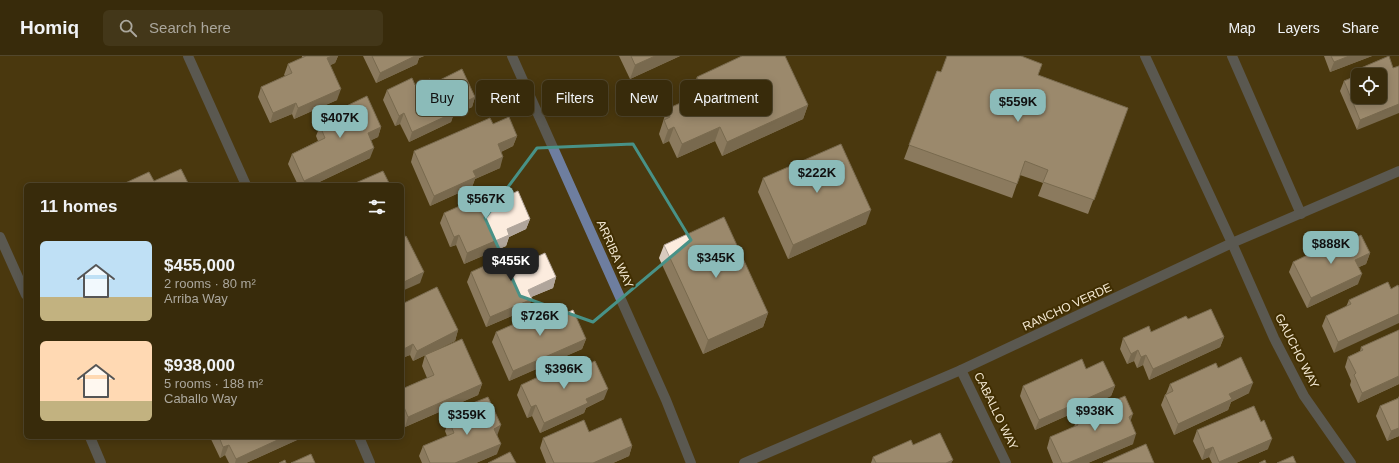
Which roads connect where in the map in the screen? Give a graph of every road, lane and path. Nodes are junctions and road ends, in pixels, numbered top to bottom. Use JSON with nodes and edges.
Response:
{"nodes":[{"id":1,"x":188,"y":56,"type":"edge"},
{"id":2,"x":512,"y":56,"type":"edge"},
{"id":3,"x":1145,"y":56,"type":"edge"},
{"id":4,"x":1232,"y":56,"type":"edge"},
{"id":5,"x":1399,"y":171,"type":"edge"},
{"id":6,"x":245,"y":183,"type":"edge"},
{"id":7,"x":1301,"y":214,"type":"junction"},
{"id":8,"x":0,"y":237,"type":"edge"},
{"id":9,"x":1232,"y":243,"type":"junction"},
{"id":10,"x":24,"y":291,"type":"edge"},
{"id":11,"x":962,"y":370,"type":"junction"},
{"id":12,"x":91,"y":439,"type":"edge"},
{"id":13,"x":360,"y":439,"type":"edge"},
{"id":14,"x":101,"y":463,"type":"edge"},
{"id":15,"x":370,"y":463,"type":"edge"},
{"id":16,"x":691,"y":463,"type":"edge"},
{"id":17,"x":744,"y":463,"type":"edge"},
{"id":18,"x":1006,"y":463,"type":"edge"},
{"id":19,"x":1351,"y":463,"type":"edge"}],
"edges":[{"from":1,"to":6,"type":"street"},
{"from":2,"to":16,"type":"street","name":"ARRIBA WAY"},
{"from":3,"to":9,"type":"street","name":"GAUCHO WAY"},
{"from":4,"to":7,"type":"street"},
{"from":5,"to":7,"type":"street","name":"RANCHO VERDE"},
{"from":7,"to":9,"type":"street","name":"RANCHO VERDE"},
{"from":8,"to":10,"type":"street"},
{"from":9,"to":11,"type":"street","name":"RANCHO VERDE"},
{"from":9,"to":19,"type":"street","name":"GAUCHO WAY"},
{"from":11,"to":17,"type":"street","name":"RANCHO VERDE"},
{"from":11,"to":18,"type":"street","name":"CABALLO WAY"},
{"from":12,"to":14,"type":"street"},
{"from":13,"to":15,"type":"street"}]}
